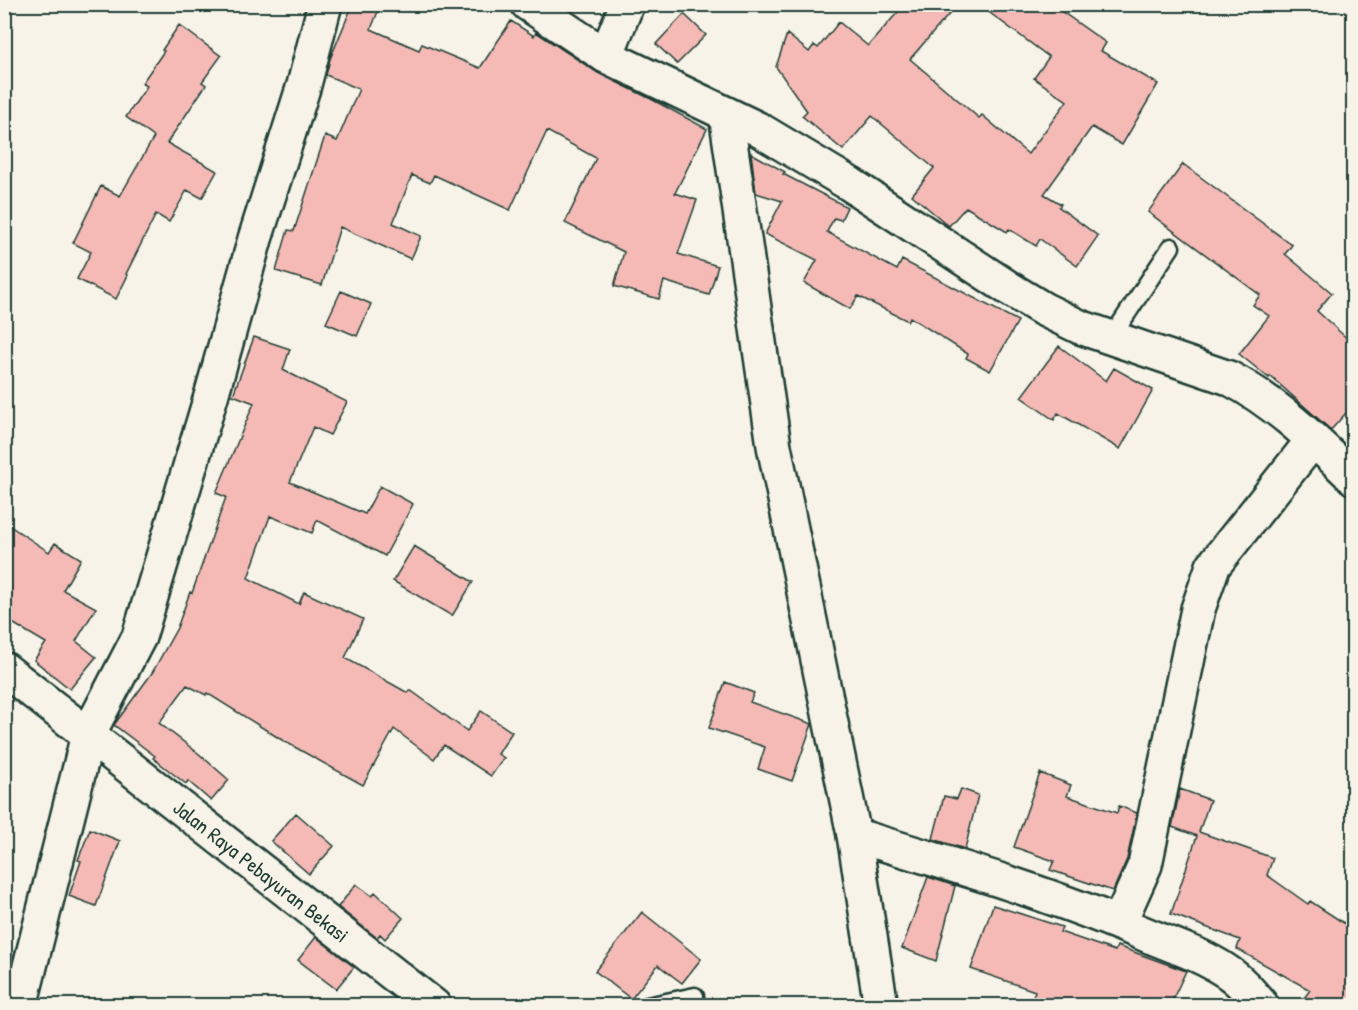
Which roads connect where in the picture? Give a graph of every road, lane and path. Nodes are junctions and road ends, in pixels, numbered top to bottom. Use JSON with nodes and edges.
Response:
{"nodes":[{"id":1,"x":325,"y":4,"type":"edge"},
{"id":2,"x":528,"y":4,"type":"edge"},
{"id":3,"x":627,"y":4,"type":"edge"},
{"id":4,"x":606,"y":56,"type":"junction"},
{"id":5,"x":726,"y":114,"type":"junction"},
{"id":6,"x":1171,"y":247,"type":"dead end"},
{"id":7,"x":1111,"y":338,"type":"junction"},
{"id":8,"x":1313,"y":440,"type":"junction"},
{"id":9,"x":1353,"y":478,"type":"edge"},
{"id":10,"x":4,"y":669,"type":"edge"},
{"id":11,"x":88,"y":735,"type":"junction"},
{"id":12,"x":854,"y":835,"type":"junction"},
{"id":13,"x":1119,"y":922,"type":"junction"},
{"id":14,"x":695,"y":996,"type":"dead end"},
{"id":15,"x":20,"y":1005,"type":"edge"},
{"id":16,"x":434,"y":1005,"type":"edge"},
{"id":17,"x":647,"y":1005,"type":"edge"},
{"id":18,"x":881,"y":1005,"type":"edge"},
{"id":19,"x":1262,"y":1005,"type":"edge"}],
"edges":[{"from":1,"to":11,"type":"street"},
{"from":2,"to":4,"type":"street"},
{"from":3,"to":4,"type":"street"},
{"from":4,"to":5,"type":"street"},
{"from":5,"to":7,"type":"street"},
{"from":5,"to":12,"type":"street"},
{"from":6,"to":7,"type":"lane"},
{"from":7,"to":8,"type":"street"},
{"from":8,"to":9,"type":"street"},
{"from":8,"to":13,"type":"street"},
{"from":10,"to":11,"type":"street","name":"Jalan Raya Pebayuran Bekasi"},
{"from":11,"to":15,"type":"street"},
{"from":11,"to":16,"type":"street","name":"Jalan Raya Pebayuran Bekasi"},
{"from":12,"to":13,"type":"street"},
{"from":12,"to":18,"type":"street"},
{"from":13,"to":19,"type":"street"},
{"from":14,"to":17,"type":"lane"}]}
